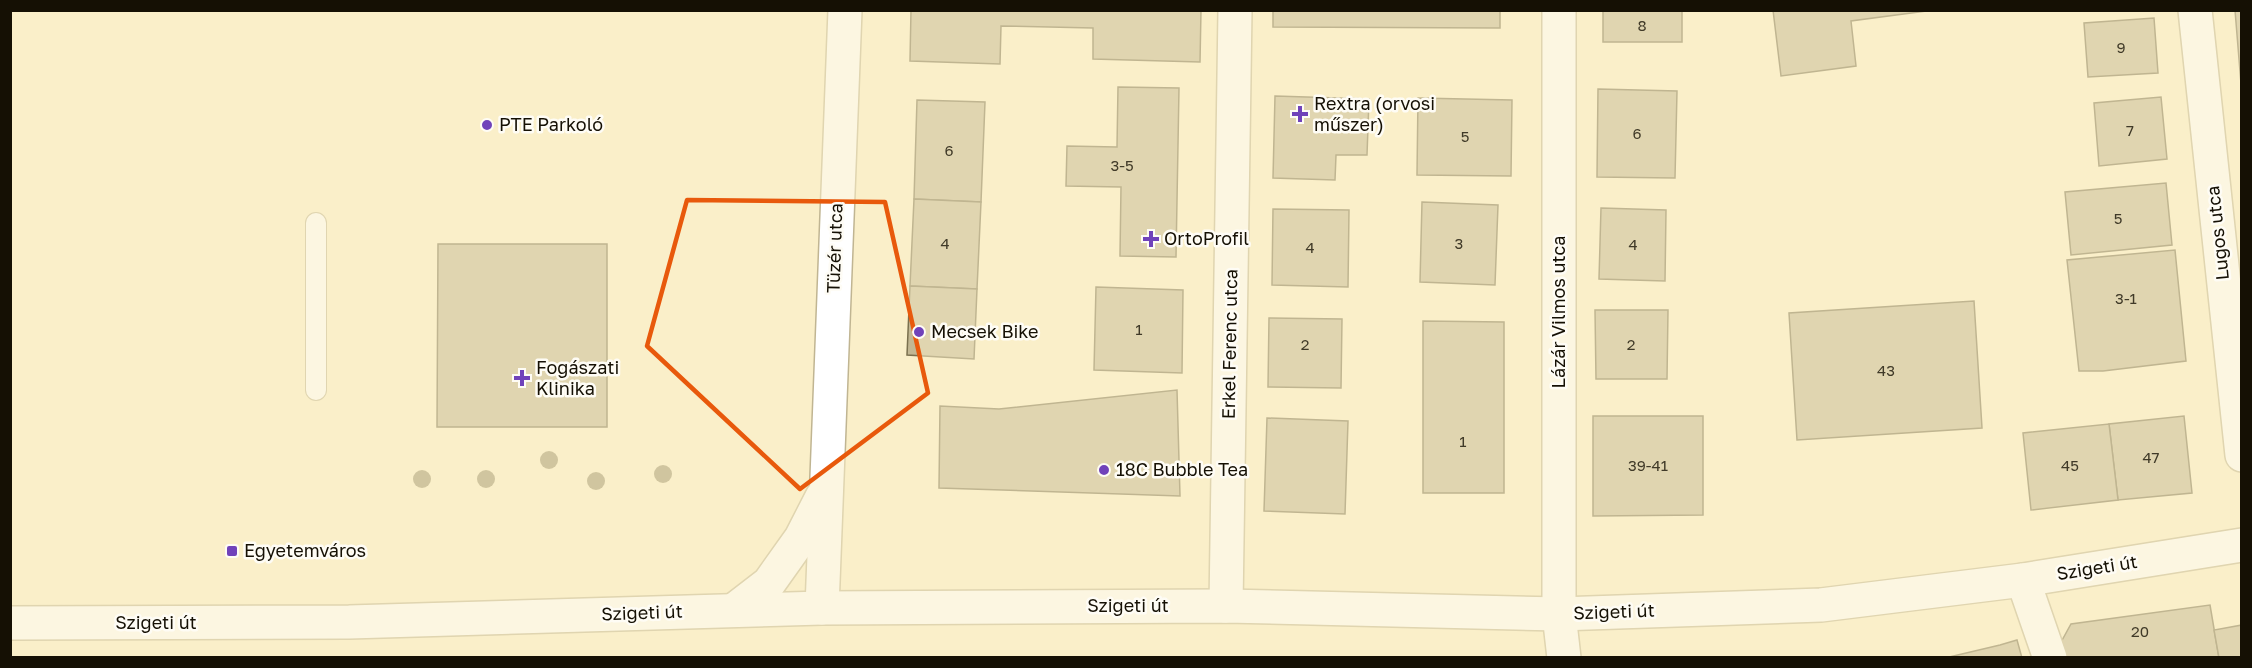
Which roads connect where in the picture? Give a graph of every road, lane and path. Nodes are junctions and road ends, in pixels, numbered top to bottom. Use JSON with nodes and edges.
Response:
{"nodes":[{"id":1,"x":845,"y":10,"type":"edge"},
{"id":2,"x":1235,"y":10,"type":"edge"},
{"id":3,"x":1560,"y":10,"type":"edge"},
{"id":4,"x":2195,"y":10,"type":"edge"},
{"id":5,"x":316,"y":223,"type":"dead end"},
{"id":6,"x":316,"y":390,"type":"dead end"},
{"id":7,"x":2241,"y":455,"type":"edge"},
{"id":8,"x":826,"y":486,"type":"junction"},
{"id":9,"x":2241,"y":545,"type":"edge"},
{"id":10,"x":2023,"y":580,"type":"junction"},
{"id":11,"x":1226,"y":606,"type":"junction"},
{"id":12,"x":822,"y":608,"type":"junction"},
{"id":13,"x":734,"y":610,"type":"junction"},
{"id":14,"x":1559,"y":614,"type":"junction"},
{"id":15,"x":10,"y":623,"type":"edge"},
{"id":16,"x":1564,"y":657,"type":"edge"},
{"id":17,"x":2050,"y":657,"type":"edge"}],
"edges":[{"from":1,"to":8,"type":"street","name":"Tüzér utca"},
{"from":2,"to":11,"type":"street","name":"Erkel Ferenc utca"},
{"from":3,"to":14,"type":"street","name":"Lázár Vilmos utca"},
{"from":4,"to":7,"type":"street","name":"Lugos utca"},
{"from":5,"to":6,"type":"lane"},
{"from":8,"to":12,"type":"street","name":"Tüzér utca"},
{"from":8,"to":13,"type":"street","name":"Tüzér utca"},
{"from":9,"to":10,"type":"street","name":"Szigeti út"},
{"from":10,"to":14,"type":"street","name":"Szigeti út"},
{"from":10,"to":17,"type":"street"},
{"from":11,"to":12,"type":"street","name":"Szigeti út"},
{"from":11,"to":14,"type":"street","name":"Szigeti út"},
{"from":12,"to":13,"type":"street","name":"Szigeti út"},
{"from":13,"to":15,"type":"street","name":"Szigeti út"},
{"from":14,"to":16,"type":"street","name":"Lázár Vilmos utca"}]}
